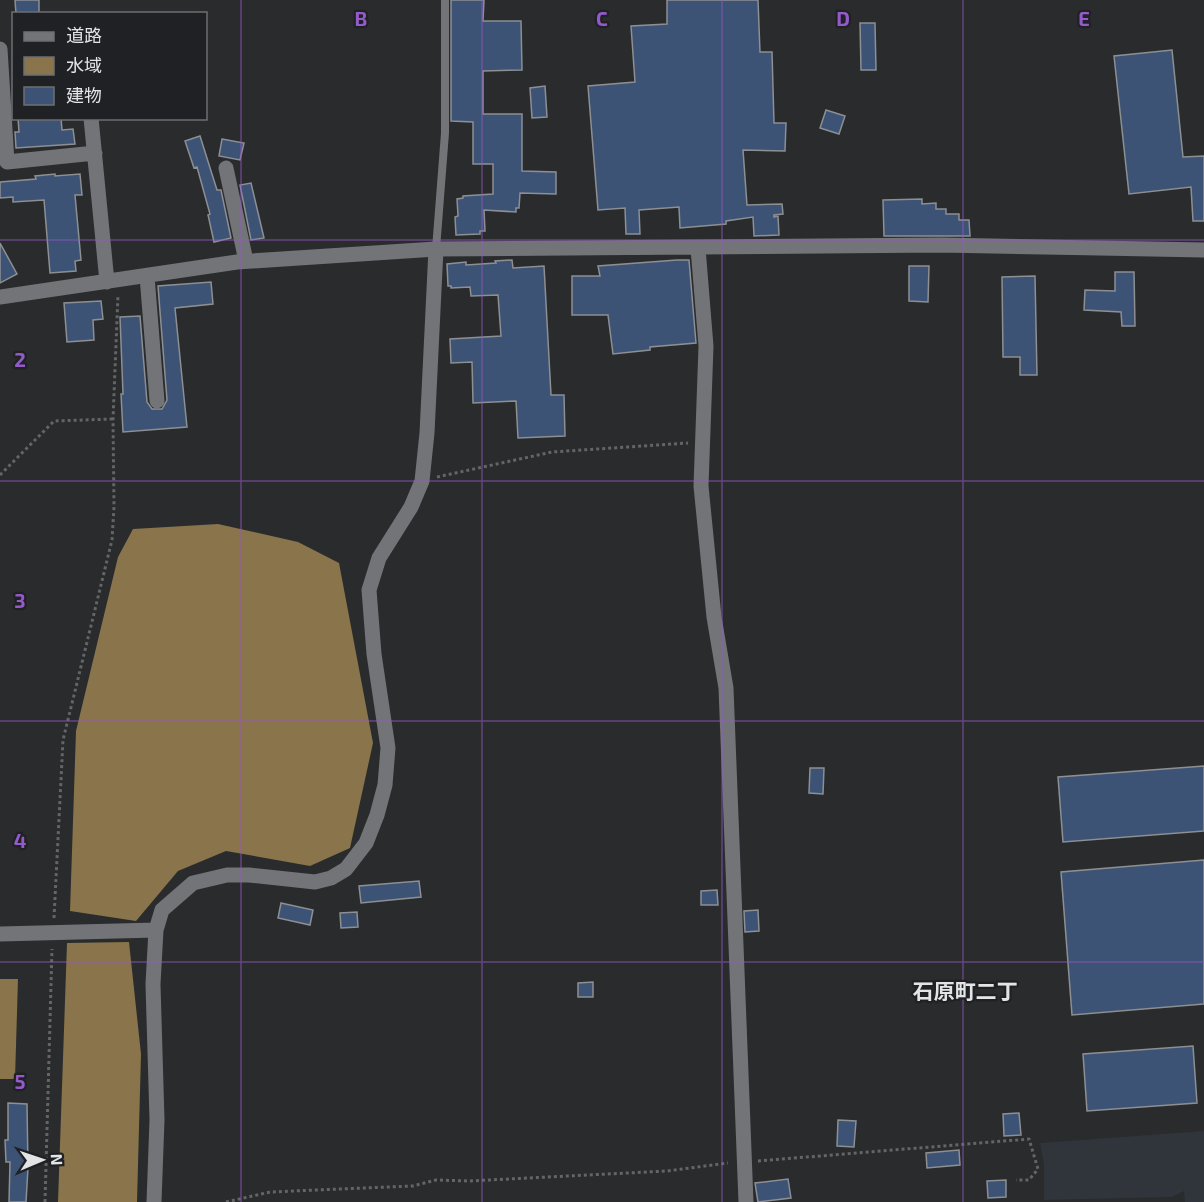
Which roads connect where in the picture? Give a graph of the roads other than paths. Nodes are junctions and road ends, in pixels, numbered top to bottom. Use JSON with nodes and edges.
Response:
{"nodes":[{"id":1,"x":445,"y":0,"type":"edge"},
{"id":2,"x":0,"y":49,"type":"edge"},
{"id":3,"x":8,"y":99,"type":"edge"},
{"id":4,"x":91,"y":120,"type":"edge"},
{"id":5,"x":95,"y":153,"type":"junction"},
{"id":6,"x":226,"y":168,"type":"dead end"},
{"id":7,"x":698,"y":248,"type":"junction"},
{"id":8,"x":436,"y":249,"type":"junction"},
{"id":9,"x":1204,"y":250,"type":"edge"},
{"id":10,"x":246,"y":261,"type":"junction"},
{"id":11,"x":147,"y":276,"type":"junction"},
{"id":12,"x":113,"y":281,"type":"junction"},
{"id":13,"x":0,"y":297,"type":"edge"},
{"id":14,"x":157,"y":401,"type":"dead end"},
{"id":15,"x":156,"y":930,"type":"junction"},
{"id":16,"x":0,"y":934,"type":"edge"},
{"id":17,"x":154,"y":1202,"type":"edge"},
{"id":18,"x":746,"y":1202,"type":"edge"}],
"edges":[{"from":1,"to":8,"type":"lane"},
{"from":2,"to":3,"type":"street"},
{"from":3,"to":5,"type":"street"},
{"from":4,"to":5,"type":"street"},
{"from":5,"to":12,"type":"street"},
{"from":6,"to":10,"type":"street"},
{"from":7,"to":8,"type":"street"},
{"from":7,"to":9,"type":"street"},
{"from":7,"to":18,"type":"street"},
{"from":8,"to":10,"type":"street"},
{"from":8,"to":15,"type":"street"},
{"from":10,"to":11,"type":"street"},
{"from":11,"to":12,"type":"street"},
{"from":11,"to":14,"type":"street"},
{"from":12,"to":13,"type":"street"},
{"from":15,"to":16,"type":"street"},
{"from":15,"to":17,"type":"street"}]}
